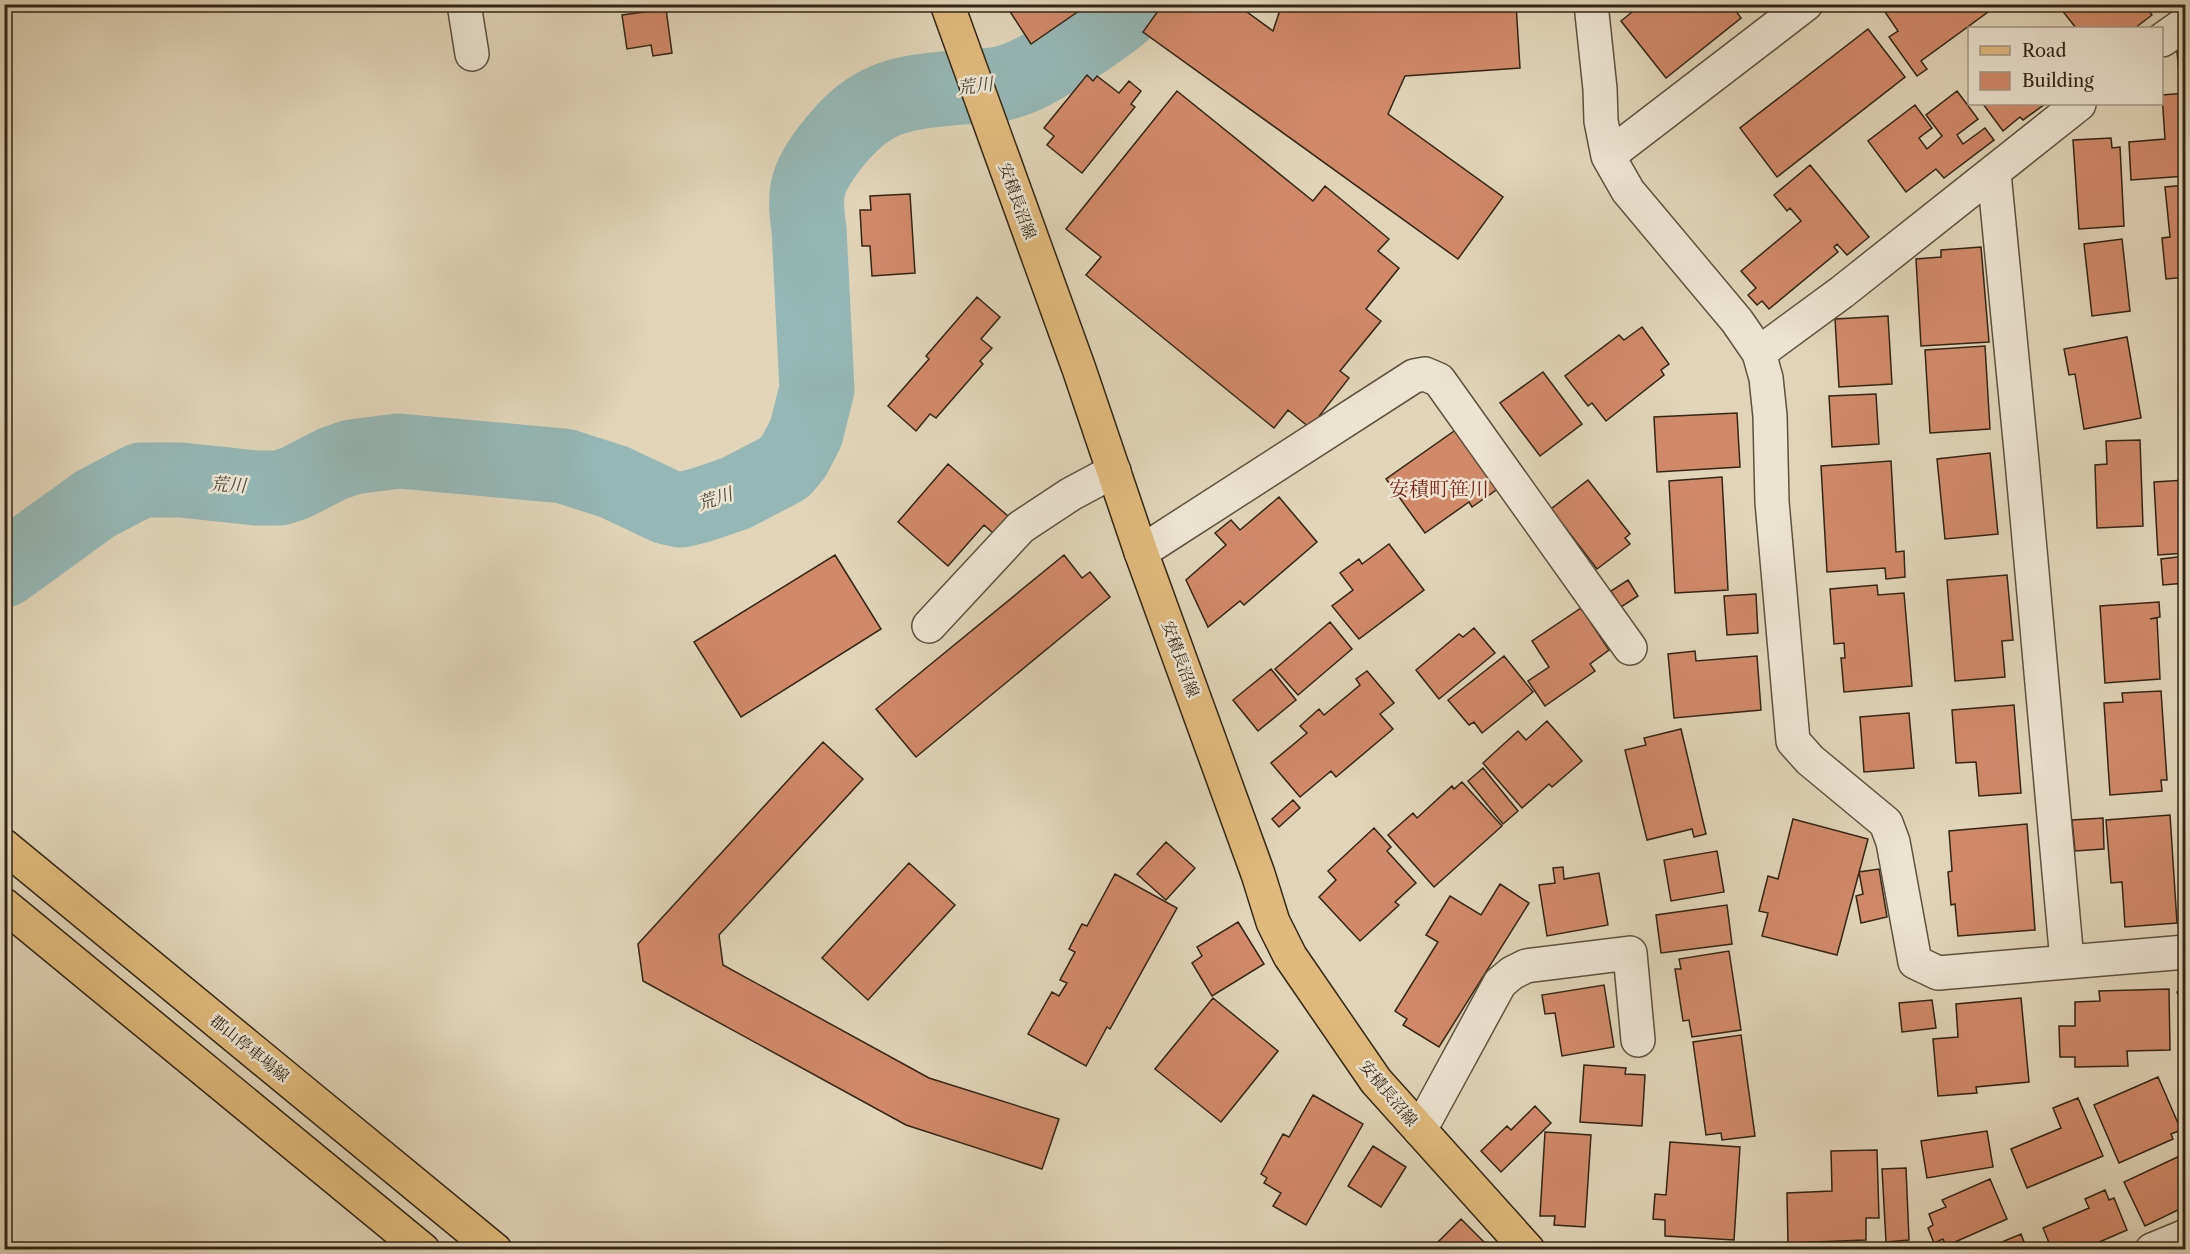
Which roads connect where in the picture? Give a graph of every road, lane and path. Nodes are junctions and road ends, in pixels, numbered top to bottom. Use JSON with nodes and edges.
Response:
{"nodes":[{"id":1,"x":464,"y":4,"type":"edge"},
{"id":2,"x":947,"y":4,"type":"edge"},
{"id":3,"x":1591,"y":4,"type":"edge"},
{"id":4,"x":1806,"y":4,"type":"edge"},
{"id":5,"x":2186,"y":23,"type":"edge"},
{"id":6,"x":2163,"y":39,"type":"edge"},
{"id":7,"x":472,"y":54,"type":"dead end"},
{"id":8,"x":2078,"y":105,"type":"edge"},
{"id":9,"x":1608,"y":156,"type":"junction"},
{"id":10,"x":1994,"y":173,"type":"junction"},
{"id":11,"x":1759,"y":353,"type":"junction"},
{"id":12,"x":1114,"y":471,"type":"junction"},
{"id":13,"x":1141,"y":552,"type":"junction"},
{"id":14,"x":929,"y":626,"type":"dead end"},
{"id":15,"x":1630,"y":648,"type":"dead end"},
{"id":16,"x":4,"y":846,"type":"edge"},
{"id":17,"x":4,"y":905,"type":"edge"},
{"id":18,"x":2186,"y":952,"type":"edge"},
{"id":19,"x":2067,"y":961,"type":"junction"},
{"id":20,"x":1638,"y":1040,"type":"dead end"},
{"id":21,"x":1419,"y":1130,"type":"junction"},
{"id":22,"x":2186,"y":1236,"type":"edge"},
{"id":23,"x":423,"y":1250,"type":"edge"},
{"id":24,"x":495,"y":1250,"type":"edge"},
{"id":25,"x":1528,"y":1250,"type":"edge"},
{"id":26,"x":2152,"y":1250,"type":"edge"}],
"edges":[{"from":1,"to":7,"type":"street"},
{"from":2,"to":12,"type":"main road","name":"安積長沼線"},
{"from":3,"to":9,"type":"street"},
{"from":4,"to":9,"type":"street"},
{"from":5,"to":6,"type":"street"},
{"from":8,"to":10,"type":"street"},
{"from":9,"to":11,"type":"street"},
{"from":10,"to":11,"type":"street"},
{"from":10,"to":19,"type":"street"},
{"from":11,"to":19,"type":"street"},
{"from":12,"to":13,"type":"main road","name":"安積長沼線"},
{"from":12,"to":14,"type":"street"},
{"from":13,"to":15,"type":"street"},
{"from":13,"to":21,"type":"main road","name":"安積長沼線"},
{"from":16,"to":24,"type":"main road","name":"郡山停車場線"},
{"from":17,"to":23,"type":"main road"},
{"from":18,"to":19,"type":"street"},
{"from":20,"to":21,"type":"street"},
{"from":21,"to":25,"type":"main road","name":"安積長沼線"},
{"from":22,"to":26,"type":"street"}]}
